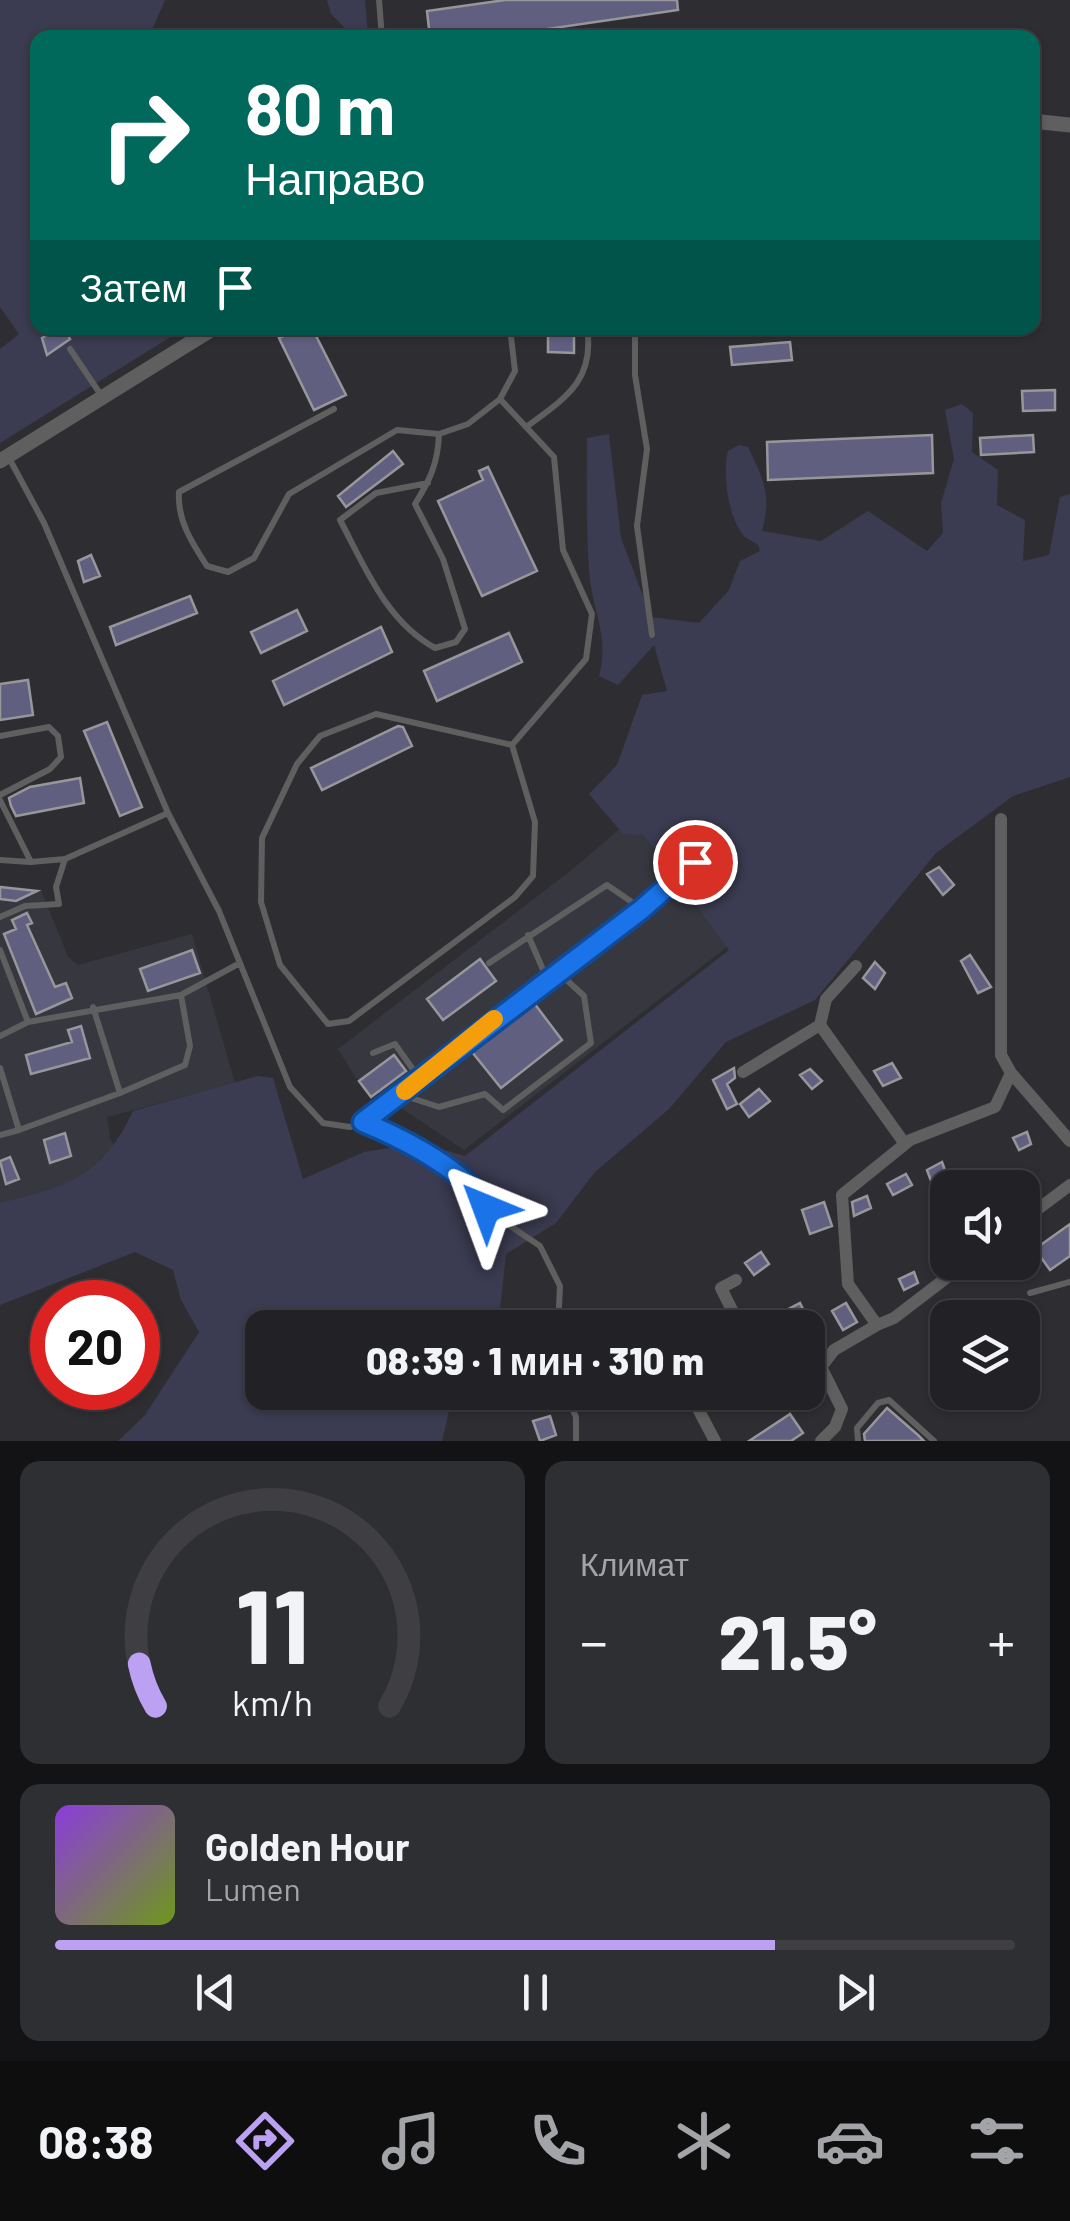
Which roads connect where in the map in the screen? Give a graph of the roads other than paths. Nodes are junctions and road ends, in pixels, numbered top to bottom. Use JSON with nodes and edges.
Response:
{"nodes":[{"id":1,"x":379,"y":0,"type":"edge"},
{"id":2,"x":381,"y":30,"type":"edge"},
{"id":3,"x":1040,"y":121,"type":"edge"},
{"id":4,"x":1070,"y":125,"type":"edge"},
{"id":5,"x":202,"y":335,"type":"edge"},
{"id":6,"x":511,"y":335,"type":"edge"},
{"id":7,"x":588,"y":335,"type":"edge"},
{"id":8,"x":635,"y":335,"type":"edge"},
{"id":9,"x":70,"y":349,"type":"dead end"},
{"id":10,"x":100,"y":395,"type":"junction"},
{"id":11,"x":500,"y":399,"type":"junction"},
{"id":12,"x":334,"y":410,"type":"dead end"},
{"id":13,"x":528,"y":424,"type":"junction"},
{"id":14,"x":439,"y":434,"type":"junction"},
{"id":15,"x":4,"y":459,"type":"edge"},
{"id":16,"x":428,"y":483,"type":"junction"},
{"id":17,"x":652,"y":635,"type":"dead end"},
{"id":18,"x":0,"y":736,"type":"edge"},
{"id":19,"x":512,"y":745,"type":"junction"},
{"id":20,"x":0,"y":798,"type":"edge"},
{"id":21,"x":168,"y":813,"type":"junction"},
{"id":22,"x":1000,"y":819,"type":"dead end"},
{"id":23,"x":65,"y":859,"type":"junction"},
{"id":24,"x":0,"y":860,"type":"edge"},
{"id":25,"x":31,"y":862,"type":"junction"},
{"id":26,"x":695,"y":862,"type":"dead end"},
{"id":27,"x":642,"y":909,"type":"junction"},
{"id":28,"x":0,"y":916,"type":"edge"},
{"id":29,"x":528,"y":936,"type":"junction"},
{"id":30,"x":0,"y":950,"type":"edge"},
{"id":31,"x":240,"y":963,"type":"junction"},
{"id":32,"x":490,"y":963,"type":"dead end"},
{"id":33,"x":856,"y":966,"type":"dead end"},
{"id":34,"x":558,"y":972,"type":"junction"},
{"id":35,"x":547,"y":979,"type":"junction"},
{"id":36,"x":181,"y":995,"type":"junction"},
{"id":37,"x":93,"y":1007,"type":"junction"},
{"id":38,"x":28,"y":1022,"type":"junction"},
{"id":39,"x":820,"y":1025,"type":"junction"},
{"id":40,"x":0,"y":1036,"type":"edge"},
{"id":41,"x":372,"y":1053,"type":"dead end"},
{"id":42,"x":0,"y":1068,"type":"edge"},
{"id":43,"x":743,"y":1072,"type":"dead end"},
{"id":44,"x":1011,"y":1073,"type":"junction"},
{"id":45,"x":419,"y":1078,"type":"junction"},
{"id":46,"x":120,"y":1093,"type":"junction"},
{"id":47,"x":402,"y":1095,"type":"junction"},
{"id":48,"x":363,"y":1122,"type":"junction"},
{"id":49,"x":20,"y":1130,"type":"junction"},
{"id":50,"x":0,"y":1136,"type":"edge"},
{"id":51,"x":1070,"y":1141,"type":"edge"},
{"id":52,"x":906,"y":1144,"type":"junction"},
{"id":53,"x":1070,"y":1185,"type":"edge"},
{"id":54,"x":1040,"y":1208,"type":"edge"},
{"id":55,"x":736,"y":1280,"type":"dead end"},
{"id":56,"x":944,"y":1280,"type":"edge"},
{"id":57,"x":1070,"y":1282,"type":"edge"},
{"id":58,"x":1030,"y":1293,"type":"dead end"},
{"id":59,"x":559,"y":1310,"type":"edge"},
{"id":60,"x":732,"y":1310,"type":"edge"},
{"id":61,"x":876,"y":1325,"type":"junction"},
{"id":62,"x":573,"y":1410,"type":"edge"},
{"id":63,"x":698,"y":1410,"type":"edge"},
{"id":64,"x":823,"y":1440,"type":"edge"},
{"id":65,"x":576,"y":1441,"type":"edge"},
{"id":66,"x":714,"y":1441,"type":"edge"},
{"id":67,"x":858,"y":1441,"type":"edge"},
{"id":68,"x":934,"y":1441,"type":"edge"}],
"edges":[{"from":1,"to":2,"type":"lane"},
{"from":3,"to":4,"type":"street"},
{"from":5,"to":10,"type":"street"},
{"from":6,"to":11,"type":"lane"},
{"from":7,"to":13,"type":"lane"},
{"from":8,"to":17,"type":"lane"},
{"from":9,"to":10,"type":"lane"},
{"from":10,"to":15,"type":"street"},
{"from":11,"to":13,"type":"lane"},
{"from":11,"to":14,"type":"lane"},
{"from":12,"to":14,"type":"lane"},
{"from":13,"to":19,"type":"lane"},
{"from":14,"to":16,"type":"lane"},
{"from":15,"to":21,"type":"lane"},
{"from":16,"to":16,"type":"lane"},
{"from":18,"to":20,"type":"lane"},
{"from":19,"to":19,"type":"lane"},
{"from":20,"to":25,"type":"lane"},
{"from":21,"to":23,"type":"lane"},
{"from":21,"to":31,"type":"lane"},
{"from":22,"to":44,"type":"street"},
{"from":23,"to":25,"type":"lane"},
{"from":23,"to":28,"type":"lane"},
{"from":24,"to":25,"type":"lane"},
{"from":26,"to":27,"type":"lane"},
{"from":27,"to":29,"type":"lane"},
{"from":27,"to":34,"type":"lane"},
{"from":29,"to":32,"type":"lane"},
{"from":29,"to":35,"type":"lane"},
{"from":30,"to":38,"type":"lane"},
{"from":31,"to":36,"type":"lane"},
{"from":31,"to":48,"type":"lane"},
{"from":33,"to":39,"type":"street"},
{"from":34,"to":35,"type":"lane"},
{"from":34,"to":47,"type":"lane"},
{"from":35,"to":45,"type":"lane"},
{"from":36,"to":37,"type":"lane"},
{"from":36,"to":46,"type":"lane"},
{"from":37,"to":38,"type":"lane"},
{"from":37,"to":46,"type":"lane"},
{"from":38,"to":40,"type":"lane"},
{"from":39,"to":43,"type":"street"},
{"from":39,"to":52,"type":"street"},
{"from":41,"to":45,"type":"lane"},
{"from":42,"to":49,"type":"lane"},
{"from":44,"to":51,"type":"street"},
{"from":44,"to":52,"type":"street"},
{"from":45,"to":47,"type":"lane"},
{"from":46,"to":49,"type":"lane"},
{"from":47,"to":48,"type":"lane"},
{"from":48,"to":59,"type":"lane"},
{"from":49,"to":50,"type":"lane"},
{"from":52,"to":61,"type":"street"},
{"from":53,"to":54,"type":"street"},
{"from":55,"to":60,"type":"street"},
{"from":56,"to":61,"type":"street"},
{"from":57,"to":58,"type":"lane"},
{"from":61,"to":64,"type":"street"},
{"from":62,"to":65,"type":"lane"},
{"from":63,"to":66,"type":"street"},
{"from":67,"to":68,"type":"lane"}]}
